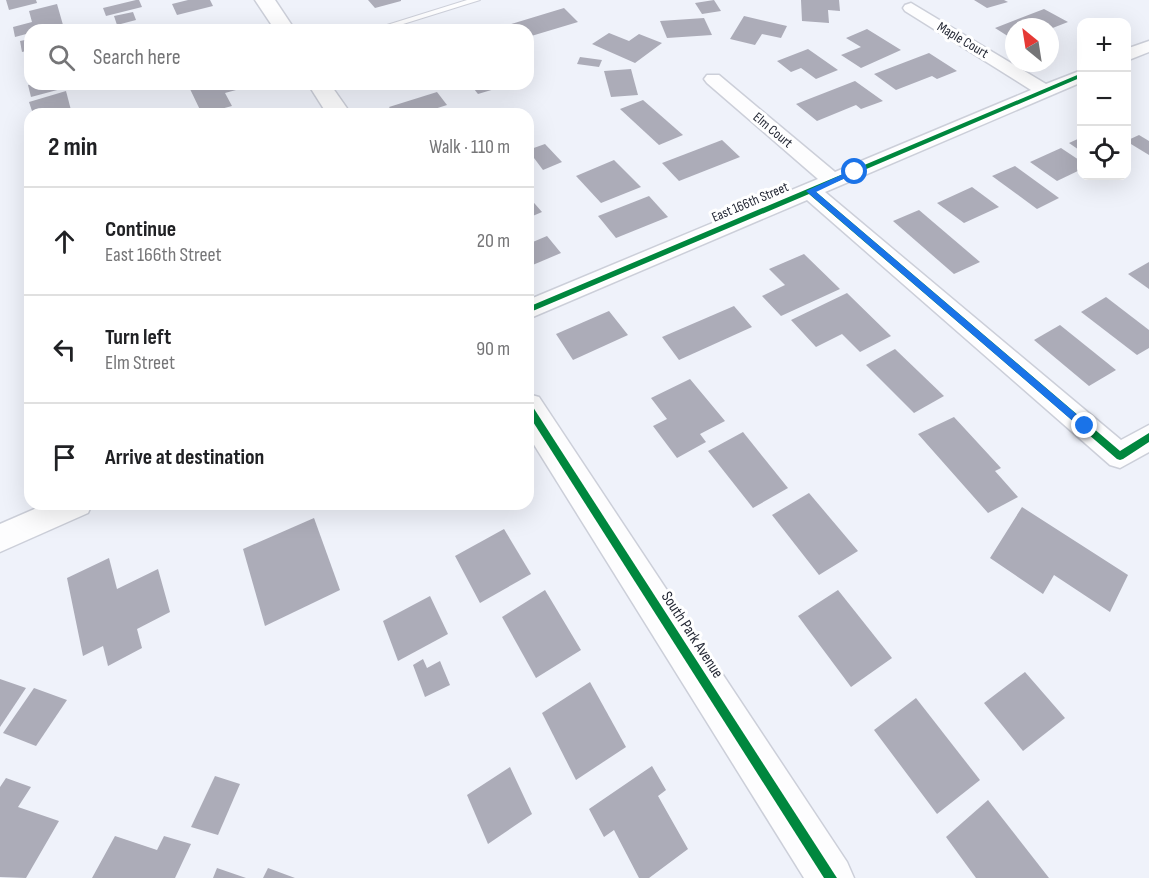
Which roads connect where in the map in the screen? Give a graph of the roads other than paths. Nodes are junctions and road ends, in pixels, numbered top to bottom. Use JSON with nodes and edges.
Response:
{"nodes":[{"id":1,"x":265,"y":0,"type":"edge"},
{"id":2,"x":476,"y":0,"type":"edge"},
{"id":3,"x":911,"y":8,"type":"dead end"},
{"id":4,"x":281,"y":24,"type":"edge"},
{"id":5,"x":395,"y":24,"type":"edge"},
{"id":6,"x":1149,"y":46,"type":"edge"},
{"id":7,"x":1131,"y":54,"type":"edge"},
{"id":8,"x":1077,"y":77,"type":"edge"},
{"id":9,"x":714,"y":79,"type":"dead end"},
{"id":10,"x":323,"y":90,"type":"edge"},
{"id":11,"x":1045,"y":91,"type":"junction"},
{"id":12,"x":335,"y":108,"type":"edge"},
{"id":13,"x":833,"y":181,"type":"junction"},
{"id":14,"x":810,"y":191,"type":"junction"},
{"id":15,"x":534,"y":307,"type":"edge"},
{"id":16,"x":534,"y":416,"type":"edge"},
{"id":17,"x":1149,"y":437,"type":"edge"},
{"id":18,"x":64,"y":510,"type":"edge"},
{"id":19,"x":0,"y":538,"type":"edge"},
{"id":20,"x":831,"y":878,"type":"edge"}],
"edges":[{"from":1,"to":4,"type":"street"},
{"from":2,"to":5,"type":"lane"},
{"from":3,"to":11,"type":"street","name":"Maple Court"},
{"from":6,"to":7,"type":"street"},
{"from":8,"to":11,"type":"street","name":"East 166th Street"},
{"from":9,"to":13,"type":"street","name":"Elm Court"},
{"from":10,"to":12,"type":"street"},
{"from":11,"to":13,"type":"street","name":"East 166th Street"},
{"from":13,"to":14,"type":"street","name":"East 166th Street"},
{"from":14,"to":15,"type":"street","name":"East 166th Street"},
{"from":14,"to":17,"type":"street"},
{"from":16,"to":20,"type":"street","name":"South Park Avenue"},
{"from":18,"to":19,"type":"street"}]}
